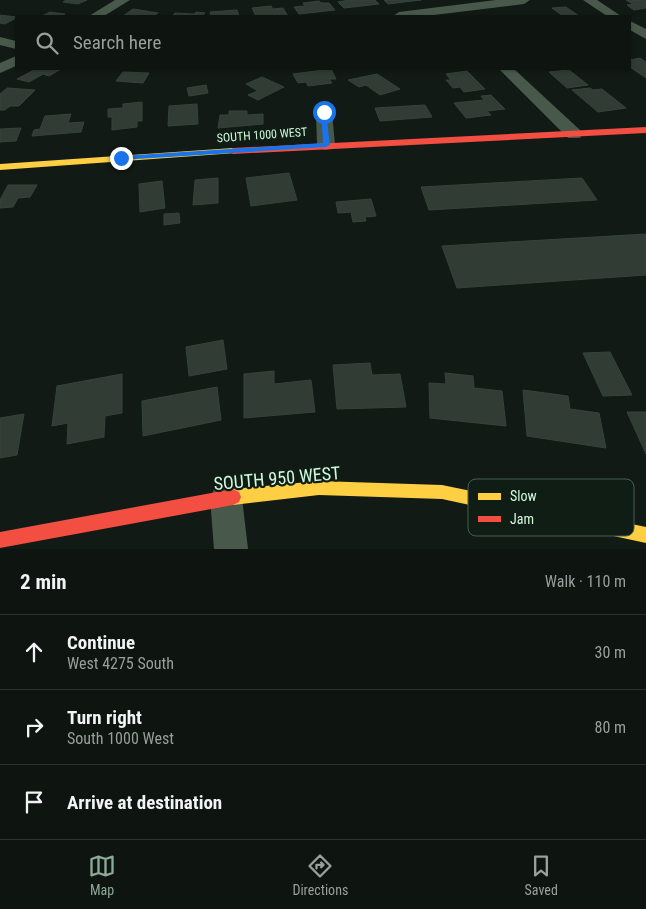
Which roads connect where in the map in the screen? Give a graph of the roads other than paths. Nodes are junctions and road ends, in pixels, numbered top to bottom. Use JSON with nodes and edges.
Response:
{"nodes":[{"id":1,"x":124,"y":0,"type":"edge"},
{"id":2,"x":524,"y":0,"type":"edge"},
{"id":3,"x":589,"y":0,"type":"edge"},
{"id":4,"x":447,"y":13,"type":"edge"},
{"id":5,"x":97,"y":15,"type":"edge"},
{"id":6,"x":415,"y":15,"type":"edge"},
{"id":7,"x":613,"y":15,"type":"edge"},
{"id":8,"x":631,"y":26,"type":"edge"},
{"id":9,"x":646,"y":35,"type":"edge"},
{"id":10,"x":0,"y":41,"type":"edge"},
{"id":11,"x":15,"y":45,"type":"edge"},
{"id":12,"x":15,"y":61,"type":"edge"},
{"id":13,"x":0,"y":69,"type":"edge"},
{"id":14,"x":507,"y":70,"type":"edge"},
{"id":15,"x":324,"y":112,"type":"dead end"},
{"id":16,"x":646,"y":130,"type":"edge"},
{"id":17,"x":574,"y":134,"type":"junction"},
{"id":18,"x":326,"y":145,"type":"junction"},
{"id":19,"x":0,"y":167,"type":"edge"},
{"id":20,"x":468,"y":497,"type":"edge"},
{"id":21,"x":226,"y":498,"type":"junction"},
{"id":22,"x":0,"y":540,"type":"edge"},
{"id":23,"x":231,"y":549,"type":"edge"}],
"edges":[{"from":1,"to":5,"type":"street"},
{"from":2,"to":4,"type":"street"},
{"from":3,"to":7,"type":"street"},
{"from":4,"to":6,"type":"street"},
{"from":8,"to":9,"type":"street"},
{"from":10,"to":11,"type":"street"},
{"from":12,"to":13,"type":"street"},
{"from":14,"to":17,"type":"street"},
{"from":15,"to":18,"type":"street"},
{"from":16,"to":17,"type":"street","name":"SOUTH 1000 WEST"},
{"from":17,"to":18,"type":"street","name":"SOUTH 1000 WEST"},
{"from":18,"to":19,"type":"street","name":"SOUTH 1000 WEST"},
{"from":20,"to":21,"type":"street","name":"SOUTH 950 WEST"},
{"from":21,"to":22,"type":"street","name":"SOUTH 950 WEST"},
{"from":21,"to":23,"type":"street"}]}
